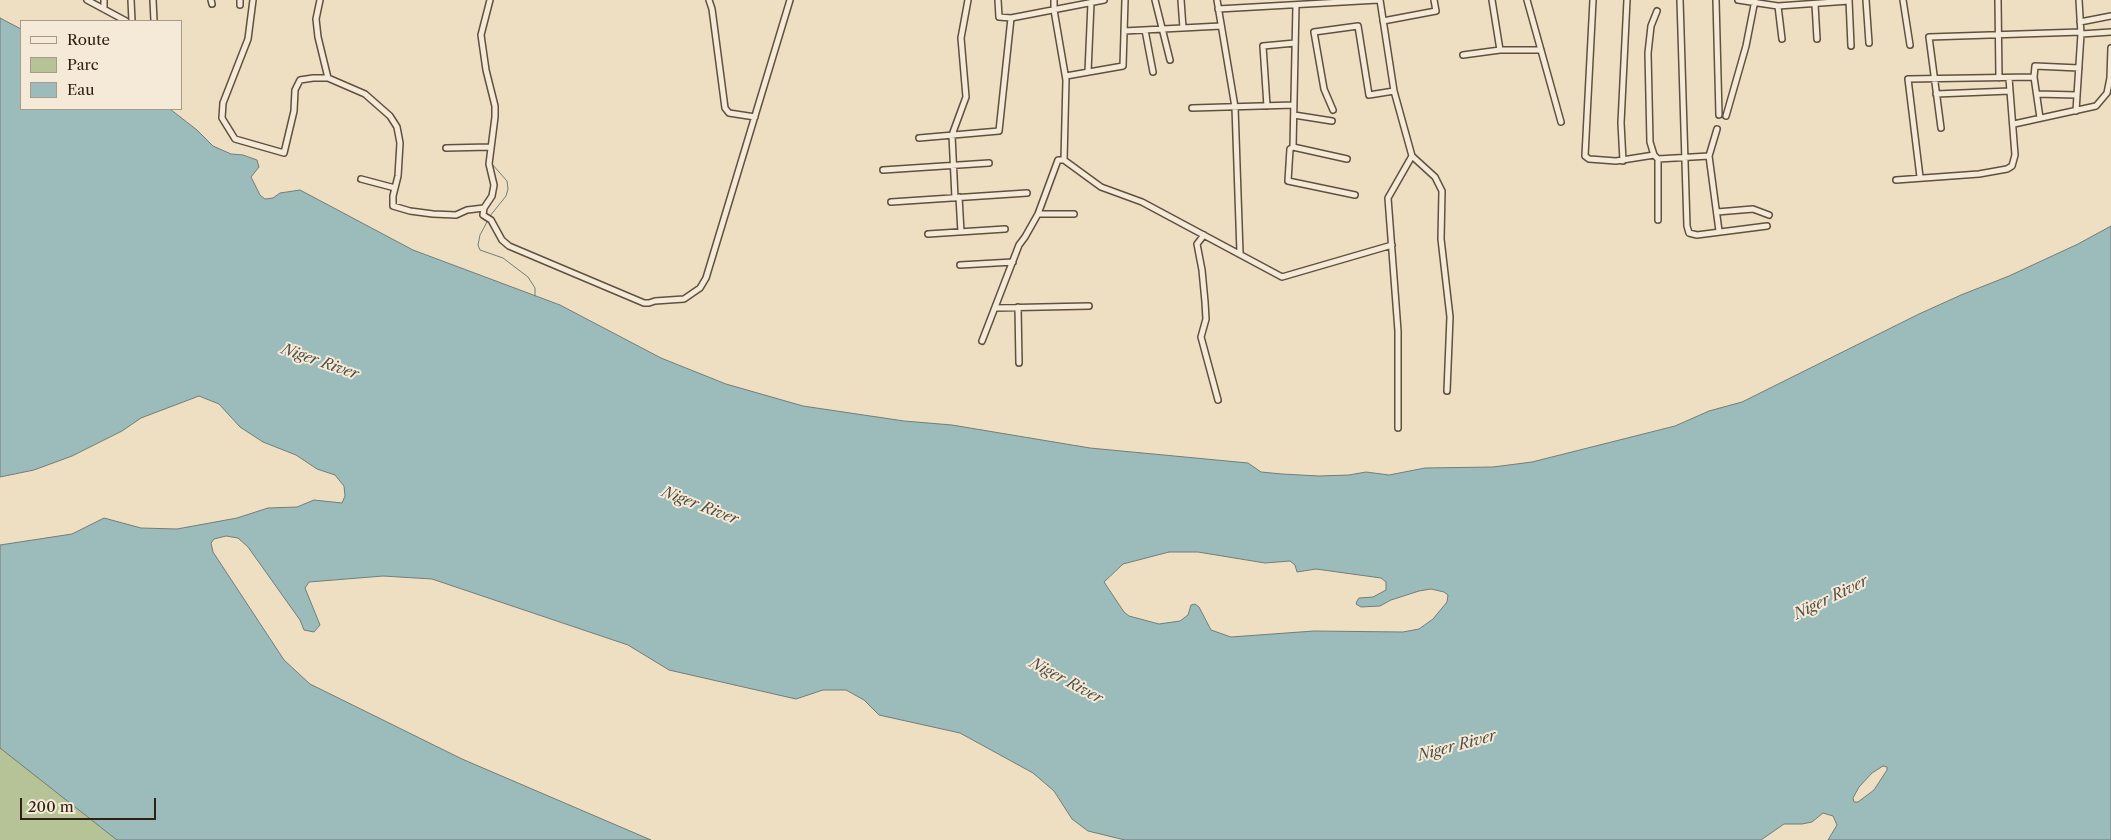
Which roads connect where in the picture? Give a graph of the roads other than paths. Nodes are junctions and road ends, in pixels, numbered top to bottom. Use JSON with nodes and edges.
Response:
{"nodes":[{"id":1,"x":87,"y":0,"type":"edge"},
{"id":2,"x":104,"y":0,"type":"edge"},
{"id":3,"x":131,"y":0,"type":"edge"},
{"id":4,"x":153,"y":0,"type":"edge"},
{"id":5,"x":254,"y":0,"type":"edge"},
{"id":6,"x":320,"y":0,"type":"edge"},
{"id":7,"x":490,"y":0,"type":"edge"},
{"id":8,"x":709,"y":0,"type":"edge"},
{"id":9,"x":790,"y":0,"type":"edge"},
{"id":10,"x":968,"y":0,"type":"edge"},
{"id":11,"x":998,"y":0,"type":"edge"},
{"id":12,"x":1054,"y":0,"type":"edge"},
{"id":13,"x":1104,"y":0,"type":"edge"},
{"id":14,"x":1125,"y":0,"type":"edge"},
{"id":15,"x":1155,"y":0,"type":"edge"},
{"id":16,"x":1181,"y":0,"type":"edge"},
{"id":17,"x":1217,"y":0,"type":"edge"},
{"id":18,"x":1379,"y":0,"type":"edge"},
{"id":19,"x":1434,"y":0,"type":"edge"},
{"id":20,"x":1492,"y":0,"type":"edge"},
{"id":21,"x":1527,"y":0,"type":"edge"},
{"id":22,"x":1593,"y":0,"type":"edge"},
{"id":23,"x":1627,"y":0,"type":"edge"},
{"id":24,"x":1680,"y":0,"type":"edge"},
{"id":25,"x":1716,"y":0,"type":"edge"},
{"id":26,"x":1738,"y":0,"type":"edge"},
{"id":27,"x":1866,"y":0,"type":"edge"},
{"id":28,"x":1903,"y":0,"type":"edge"},
{"id":29,"x":1907,"y":0,"type":"edge"},
{"id":30,"x":1998,"y":0,"type":"edge"},
{"id":31,"x":2079,"y":0,"type":"edge"},
{"id":32,"x":1755,"y":1,"type":"edge"},
{"id":33,"x":1849,"y":1,"type":"edge"},
{"id":34,"x":1091,"y":2,"type":"junction"},
{"id":35,"x":1815,"y":4,"type":"junction"},
{"id":36,"x":1296,"y":5,"type":"junction"},
{"id":37,"x":1778,"y":6,"type":"junction"},
{"id":38,"x":1218,"y":9,"type":"junction"},
{"id":39,"x":104,"y":10,"type":"junction"},
{"id":40,"x":1054,"y":10,"type":"junction"},
{"id":41,"x":1657,"y":10,"type":"dead end"},
{"id":42,"x":2111,"y":16,"type":"edge"},
{"id":43,"x":1011,"y":18,"type":"junction"},
{"id":44,"x":124,"y":20,"type":"edge"},
{"id":45,"x":132,"y":20,"type":"edge"},
{"id":46,"x":154,"y":20,"type":"edge"},
{"id":47,"x":1383,"y":21,"type":"junction"},
{"id":48,"x":2080,"y":22,"type":"junction"},
{"id":49,"x":1221,"y":26,"type":"junction"},
{"id":50,"x":1183,"y":28,"type":"junction"},
{"id":51,"x":1162,"y":29,"type":"junction"},
{"id":52,"x":1145,"y":30,"type":"junction"},
{"id":53,"x":1124,"y":31,"type":"junction"},
{"id":54,"x":2111,"y":32,"type":"edge"},
{"id":55,"x":2081,"y":33,"type":"junction"},
{"id":56,"x":1999,"y":35,"type":"junction"},
{"id":57,"x":1782,"y":39,"type":"dead end"},
{"id":58,"x":1817,"y":39,"type":"dead end"},
{"id":59,"x":1295,"y":43,"type":"junction"},
{"id":60,"x":1869,"y":43,"type":"dead end"},
{"id":61,"x":1910,"y":45,"type":"dead end"},
{"id":62,"x":1850,"y":46,"type":"dead end"},
{"id":63,"x":2111,"y":48,"type":"edge"},
{"id":64,"x":1500,"y":50,"type":"junction"},
{"id":65,"x":1541,"y":50,"type":"junction"},
{"id":66,"x":1463,"y":55,"type":"dead end"},
{"id":67,"x":1170,"y":60,"type":"dead end"},
{"id":68,"x":2079,"y":68,"type":"junction"},
{"id":69,"x":1088,"y":72,"type":"junction"},
{"id":70,"x":1153,"y":72,"type":"dead end"},
{"id":71,"x":1066,"y":76,"type":"junction"},
{"id":72,"x":2034,"y":77,"type":"junction"},
{"id":73,"x":328,"y":78,"type":"junction"},
{"id":74,"x":1999,"y":78,"type":"junction"},
{"id":75,"x":2009,"y":78,"type":"junction"},
{"id":76,"x":2110,"y":78,"type":"edge"},
{"id":77,"x":1935,"y":80,"type":"junction"},
{"id":78,"x":1394,"y":91,"type":"junction"},
{"id":79,"x":2010,"y":91,"type":"junction"},
{"id":80,"x":1936,"y":94,"type":"junction"},
{"id":81,"x":2037,"y":94,"type":"junction"},
{"id":82,"x":2077,"y":95,"type":"junction"},
{"id":83,"x":1294,"y":105,"type":"junction"},
{"id":84,"x":1267,"y":106,"type":"junction"},
{"id":85,"x":1235,"y":107,"type":"junction"},
{"id":86,"x":1192,"y":108,"type":"dead end"},
{"id":87,"x":1333,"y":110,"type":"dead end"},
{"id":88,"x":2076,"y":111,"type":"junction"},
{"id":89,"x":1719,"y":115,"type":"dead end"},
{"id":90,"x":1294,"y":116,"type":"junction"},
{"id":91,"x":1726,"y":116,"type":"dead end"},
{"id":92,"x":754,"y":117,"type":"junction"},
{"id":93,"x":2040,"y":118,"type":"junction"},
{"id":94,"x":1332,"y":121,"type":"dead end"},
{"id":95,"x":1561,"y":122,"type":"dead end"},
{"id":96,"x":2014,"y":124,"type":"junction"},
{"id":97,"x":1941,"y":128,"type":"dead end"},
{"id":98,"x":1717,"y":129,"type":"dead end"},
{"id":99,"x":952,"y":135,"type":"junction"},
{"id":100,"x":919,"y":138,"type":"dead end"},
{"id":101,"x":490,"y":146,"type":"junction"},
{"id":102,"x":1293,"y":147,"type":"junction"},
{"id":103,"x":446,"y":148,"type":"dead end"},
{"id":104,"x":284,"y":153,"type":"junction"},
{"id":105,"x":1412,"y":156,"type":"junction"},
{"id":106,"x":1709,"y":156,"type":"junction"},
{"id":107,"x":1656,"y":157,"type":"junction"},
{"id":108,"x":1686,"y":157,"type":"junction"},
{"id":109,"x":1347,"y":159,"type":"dead end"},
{"id":110,"x":281,"y":160,"type":"dead end"},
{"id":111,"x":1064,"y":160,"type":"junction"},
{"id":112,"x":1623,"y":161,"type":"junction"},
{"id":113,"x":989,"y":163,"type":"dead end"},
{"id":114,"x":954,"y":165,"type":"junction"},
{"id":115,"x":882,"y":170,"type":"dead end"},
{"id":116,"x":1920,"y":177,"type":"junction"},
{"id":117,"x":361,"y":178,"type":"dead end"},
{"id":118,"x":1896,"y":180,"type":"dead end"},
{"id":119,"x":395,"y":188,"type":"junction"},
{"id":120,"x":1027,"y":193,"type":"dead end"},
{"id":121,"x":1355,"y":195,"type":"dead end"},
{"id":122,"x":957,"y":198,"type":"junction"},
{"id":123,"x":891,"y":202,"type":"dead end"},
{"id":124,"x":484,"y":208,"type":"junction"},
{"id":125,"x":1717,"y":212,"type":"junction"},
{"id":126,"x":1038,"y":214,"type":"junction"},
{"id":127,"x":1074,"y":214,"type":"dead end"},
{"id":128,"x":1769,"y":215,"type":"dead end"},
{"id":129,"x":1658,"y":220,"type":"dead end"},
{"id":130,"x":1767,"y":226,"type":"dead end"},
{"id":131,"x":1005,"y":229,"type":"dead end"},
{"id":132,"x":961,"y":232,"type":"junction"},
{"id":133,"x":1720,"y":232,"type":"junction"},
{"id":134,"x":928,"y":234,"type":"dead end"},
{"id":135,"x":1204,"y":235,"type":"junction"},
{"id":136,"x":1392,"y":245,"type":"junction"},
{"id":137,"x":1240,"y":253,"type":"junction"},
{"id":138,"x":1012,"y":262,"type":"junction"},
{"id":139,"x":960,"y":266,"type":"dead end"},
{"id":140,"x":1089,"y":306,"type":"dead end"},
{"id":141,"x":1018,"y":307,"type":"junction"},
{"id":142,"x":995,"y":308,"type":"junction"},
{"id":143,"x":982,"y":342,"type":"dead end"},
{"id":144,"x":1019,"y":363,"type":"dead end"},
{"id":145,"x":1448,"y":391,"type":"dead end"},
{"id":146,"x":1218,"y":400,"type":"dead end"},
{"id":147,"x":1398,"y":428,"type":"dead end"}],
"edges":[{"from":1,"to":39,"type":"street"},
{"from":2,"to":39,"type":"street"},
{"from":3,"to":45,"type":"street"},
{"from":4,"to":46,"type":"street"},
{"from":5,"to":104,"type":"street"},
{"from":6,"to":73,"type":"street"},
{"from":7,"to":101,"type":"street"},
{"from":8,"to":92,"type":"street"},
{"from":9,"to":92,"type":"street"},
{"from":10,"to":99,"type":"street"},
{"from":11,"to":43,"type":"street"},
{"from":12,"to":40,"type":"street"},
{"from":13,"to":34,"type":"street"},
{"from":14,"to":53,"type":"street"},
{"from":15,"to":51,"type":"street"},
{"from":16,"to":50,"type":"street"},
{"from":17,"to":38,"type":"street"},
{"from":18,"to":36,"type":"street"},
{"from":18,"to":47,"type":"street"},
{"from":19,"to":47,"type":"street"},
{"from":20,"to":64,"type":"street"},
{"from":21,"to":65,"type":"street"},
{"from":22,"to":112,"type":"street"},
{"from":23,"to":112,"type":"street"},
{"from":24,"to":108,"type":"street"},
{"from":25,"to":89,"type":"street"},
{"from":26,"to":32,"type":"street"},
{"from":27,"to":60,"type":"street"},
{"from":28,"to":29,"type":"street"},
{"from":28,"to":61,"type":"street"},
{"from":30,"to":56,"type":"street"},
{"from":31,"to":48,"type":"street"},
{"from":32,"to":37,"type":"street"},
{"from":32,"to":91,"type":"street"},
{"from":33,"to":35,"type":"street"},
{"from":33,"to":62,"type":"street"},
{"from":34,"to":40,"type":"street"},
{"from":34,"to":69,"type":"street"},
{"from":35,"to":37,"type":"street"},
{"from":35,"to":58,"type":"street"},
{"from":36,"to":38,"type":"street"},
{"from":36,"to":59,"type":"street"},
{"from":37,"to":57,"type":"street"},
{"from":38,"to":49,"type":"street"},
{"from":39,"to":44,"type":"street"},
{"from":40,"to":43,"type":"street"},
{"from":40,"to":71,"type":"street"},
{"from":41,"to":107,"type":"street"},
{"from":42,"to":48,"type":"street"},
{"from":43,"to":99,"type":"street"},
{"from":47,"to":78,"type":"street"},
{"from":48,"to":55,"type":"street"},
{"from":49,"to":50,"type":"street"},
{"from":49,"to":85,"type":"street"},
{"from":50,"to":51,"type":"street"},
{"from":51,"to":52,"type":"street"},
{"from":51,"to":67,"type":"street"},
{"from":52,"to":53,"type":"street"},
{"from":52,"to":70,"type":"street"},
{"from":53,"to":69,"type":"street"},
{"from":54,"to":55,"type":"street"},
{"from":55,"to":56,"type":"street"},
{"from":55,"to":68,"type":"street"},
{"from":56,"to":74,"type":"street"},
{"from":56,"to":77,"type":"street"},
{"from":59,"to":83,"type":"street"},
{"from":59,"to":84,"type":"street"},
{"from":63,"to":76,"type":"street"},
{"from":64,"to":65,"type":"street"},
{"from":64,"to":66,"type":"street"},
{"from":65,"to":95,"type":"street"},
{"from":68,"to":72,"type":"street"},
{"from":68,"to":82,"type":"street"},
{"from":69,"to":71,"type":"street"},
{"from":71,"to":111,"type":"street"},
{"from":72,"to":75,"type":"street"},
{"from":72,"to":81,"type":"street"},
{"from":73,"to":104,"type":"street"},
{"from":73,"to":119,"type":"street"},
{"from":74,"to":75,"type":"street"},
{"from":74,"to":77,"type":"street"},
{"from":75,"to":79,"type":"street"},
{"from":76,"to":88,"type":"street"},
{"from":77,"to":80,"type":"street"},
{"from":77,"to":116,"type":"street"},
{"from":78,"to":87,"type":"street"},
{"from":78,"to":105,"type":"street"},
{"from":79,"to":80,"type":"street"},
{"from":79,"to":96,"type":"street"},
{"from":80,"to":97,"type":"street"},
{"from":81,"to":82,"type":"street"},
{"from":81,"to":93,"type":"street"},
{"from":82,"to":88,"type":"street"},
{"from":83,"to":84,"type":"street"},
{"from":83,"to":90,"type":"street"},
{"from":84,"to":85,"type":"street"},
{"from":85,"to":86,"type":"street"},
{"from":85,"to":137,"type":"street"},
{"from":88,"to":93,"type":"street"},
{"from":90,"to":94,"type":"street"},
{"from":90,"to":102,"type":"street"},
{"from":92,"to":124,"type":"street"},
{"from":93,"to":96,"type":"street"},
{"from":96,"to":116,"type":"street"},
{"from":98,"to":106,"type":"street"},
{"from":99,"to":100,"type":"street"},
{"from":99,"to":114,"type":"street"},
{"from":101,"to":103,"type":"street"},
{"from":101,"to":124,"type":"street"},
{"from":102,"to":109,"type":"street"},
{"from":102,"to":121,"type":"street"},
{"from":104,"to":110,"type":"street"},
{"from":105,"to":136,"type":"street"},
{"from":105,"to":145,"type":"street"},
{"from":106,"to":108,"type":"street"},
{"from":106,"to":125,"type":"street"},
{"from":107,"to":108,"type":"street"},
{"from":107,"to":112,"type":"street"},
{"from":107,"to":129,"type":"street"},
{"from":108,"to":133,"type":"street"},
{"from":111,"to":126,"type":"street"},
{"from":111,"to":135,"type":"street"},
{"from":113,"to":114,"type":"street"},
{"from":114,"to":115,"type":"street"},
{"from":114,"to":122,"type":"street"},
{"from":116,"to":118,"type":"street"},
{"from":117,"to":119,"type":"street"},
{"from":119,"to":124,"type":"street"},
{"from":120,"to":122,"type":"street"},
{"from":122,"to":123,"type":"street"},
{"from":122,"to":132,"type":"street"},
{"from":125,"to":128,"type":"street"},
{"from":125,"to":133,"type":"street"},
{"from":126,"to":127,"type":"street"},
{"from":126,"to":138,"type":"street"},
{"from":130,"to":133,"type":"street"},
{"from":131,"to":132,"type":"street"},
{"from":132,"to":134,"type":"street"},
{"from":135,"to":137,"type":"street"},
{"from":135,"to":146,"type":"street"},
{"from":136,"to":137,"type":"street"},
{"from":136,"to":147,"type":"street"},
{"from":138,"to":139,"type":"street"},
{"from":138,"to":142,"type":"street"},
{"from":140,"to":141,"type":"street"},
{"from":141,"to":142,"type":"street"},
{"from":141,"to":144,"type":"street"},
{"from":142,"to":143,"type":"street"}]}
